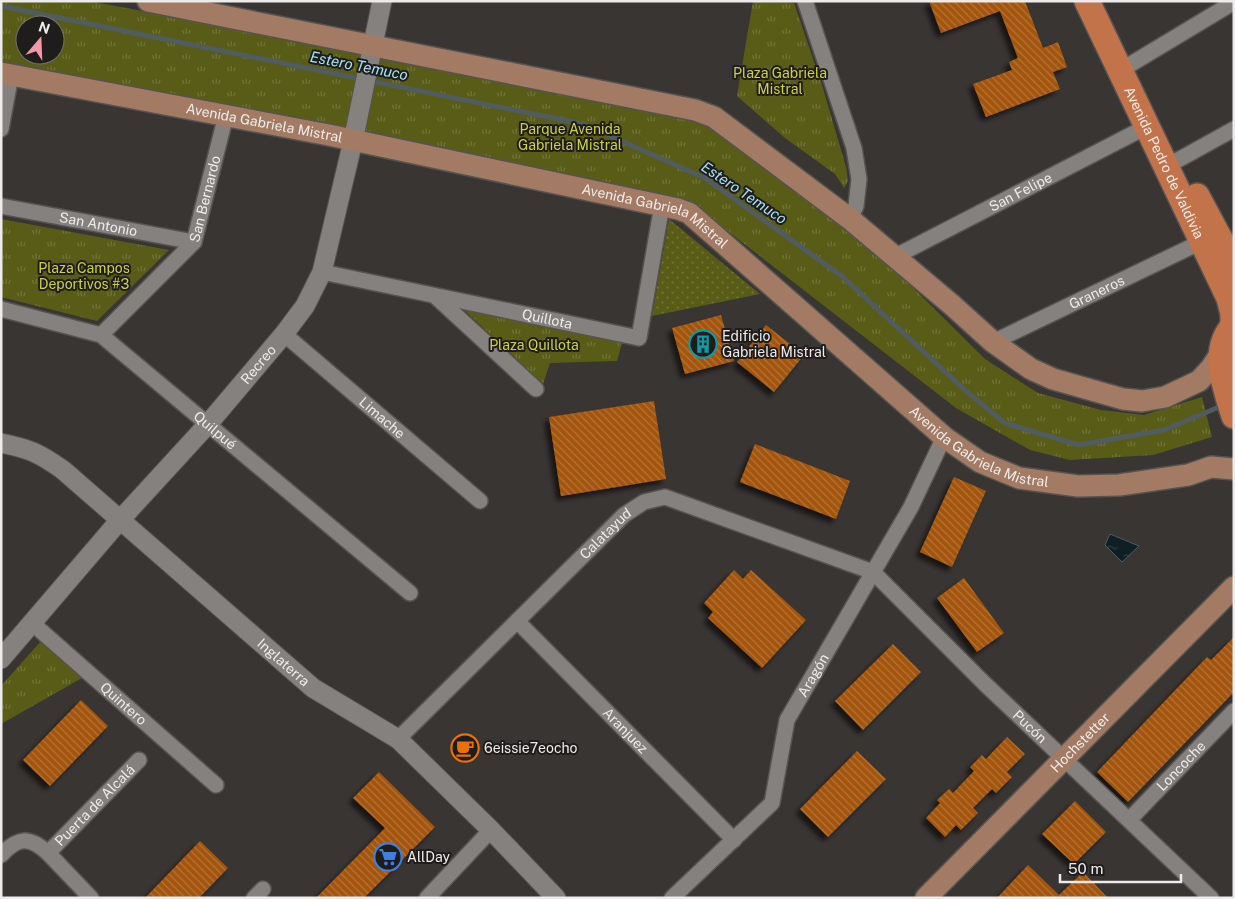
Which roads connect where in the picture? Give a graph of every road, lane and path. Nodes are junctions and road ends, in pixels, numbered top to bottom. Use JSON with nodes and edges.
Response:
{"nodes":[{"id":1,"x":148,"y":1,"type":"edge"},
{"id":2,"x":382,"y":1,"type":"edge"},
{"id":3,"x":805,"y":1,"type":"edge"},
{"id":4,"x":1087,"y":1,"type":"edge"},
{"id":5,"x":1102,"y":1,"type":"edge"},
{"id":6,"x":1234,"y":2,"type":"edge"},
{"id":7,"x":372,"y":52,"type":"junction"},
{"id":8,"x":1131,"y":64,"type":"junction"},
{"id":9,"x":6,"y":74,"type":"edge"},
{"id":10,"x":226,"y":116,"type":"junction"},
{"id":11,"x":1146,"y":127,"type":"junction"},
{"id":12,"x":1234,"y":129,"type":"edge"},
{"id":13,"x":1,"y":130,"type":"edge"},
{"id":14,"x":353,"y":141,"type":"junction"},
{"id":15,"x":1178,"y":160,"type":"junction"},
{"id":16,"x":662,"y":205,"type":"junction"},
{"id":17,"x":1,"y":206,"type":"edge"},
{"id":18,"x":850,"y":219,"type":"junction"},
{"id":19,"x":194,"y":242,"type":"junction"},
{"id":20,"x":1201,"y":242,"type":"junction"},
{"id":21,"x":896,"y":256,"type":"junction"},
{"id":22,"x":1234,"y":264,"type":"edge"},
{"id":23,"x":322,"y":272,"type":"junction"},
{"id":24,"x":434,"y":295,"type":"junction"},
{"id":25,"x":1,"y":309,"type":"edge"},
{"id":26,"x":1233,"y":326,"type":"edge"},
{"id":27,"x":101,"y":334,"type":"junction"},
{"id":28,"x":284,"y":334,"type":"junction"},
{"id":29,"x":993,"y":342,"type":"junction"},
{"id":30,"x":1221,"y":353,"type":"junction"},
{"id":31,"x":536,"y":389,"type":"dead end"},
{"id":32,"x":1234,"y":416,"type":"edge"},
{"id":33,"x":208,"y":424,"type":"junction"},
{"id":34,"x":944,"y":437,"type":"junction"},
{"id":35,"x":1,"y":443,"type":"edge"},
{"id":36,"x":1234,"y":469,"type":"edge"},
{"id":37,"x":480,"y":501,"type":"dead end"},
{"id":38,"x":120,"y":520,"type":"junction"},
{"id":39,"x":873,"y":572,"type":"junction"},
{"id":40,"x":1234,"y":587,"type":"edge"},
{"id":41,"x":410,"y":593,"type":"dead end"},
{"id":42,"x":517,"y":621,"type":"junction"},
{"id":43,"x":32,"y":623,"type":"junction"},
{"id":44,"x":1,"y":658,"type":"edge"},
{"id":45,"x":1234,"y":711,"type":"edge"},
{"id":46,"x":398,"y":739,"type":"junction"},
{"id":47,"x":1064,"y":758,"type":"junction"},
{"id":48,"x":138,"y":760,"type":"dead end"},
{"id":49,"x":216,"y":785,"type":"dead end"},
{"id":50,"x":1129,"y":820,"type":"junction"},
{"id":51,"x":491,"y":830,"type":"junction"},
{"id":52,"x":734,"y":840,"type":"junction"},
{"id":53,"x":48,"y":853,"type":"junction"},
{"id":54,"x":1,"y":855,"type":"edge"},
{"id":55,"x":91,"y":898,"type":"edge"},
{"id":56,"x":427,"y":898,"type":"edge"},
{"id":57,"x":556,"y":898,"type":"edge"},
{"id":58,"x":672,"y":898,"type":"edge"},
{"id":59,"x":926,"y":898,"type":"edge"},
{"id":60,"x":1211,"y":898,"type":"edge"}],
"edges":[{"from":1,"to":7,"type":"main road"},
{"from":2,"to":7,"type":"street","name":"Recreo"},
{"from":3,"to":18,"type":"street"},
{"from":4,"to":11,"type":"main road","name":"Avenida Pedro de Valdivia"},
{"from":5,"to":8,"type":"main road","name":"Avenida Pedro de Valdivia"},
{"from":6,"to":8,"type":"street"},
{"from":7,"to":14,"type":"street","name":"Recreo"},
{"from":7,"to":18,"type":"main road"},
{"from":8,"to":15,"type":"main road","name":"Avenida Pedro de Valdivia"},
{"from":9,"to":10,"type":"main road","name":"Avenida Gabriela Mistral"},
{"from":9,"to":13,"type":"street"},
{"from":10,"to":14,"type":"main road","name":"Avenida Gabriela Mistral"},
{"from":10,"to":19,"type":"street","name":"San Bernardo"},
{"from":11,"to":20,"type":"main road","name":"Avenida Pedro de Valdivia"},
{"from":11,"to":21,"type":"street","name":"San Felipe"},
{"from":12,"to":15,"type":"street"},
{"from":14,"to":16,"type":"main road","name":"Avenida Gabriela Mistral"},
{"from":14,"to":23,"type":"street","name":"Recreo"},
{"from":15,"to":22,"type":"main road","name":"Avenida Pedro de Valdivia"},
{"from":16,"to":24,"type":"street","name":"Quillota"},
{"from":16,"to":34,"type":"main road","name":"Avenida Gabriela Mistral"},
{"from":17,"to":19,"type":"street","name":"San Antonio"},
{"from":18,"to":21,"type":"main road"},
{"from":19,"to":27,"type":"street","name":"San Bernardo"},
{"from":20,"to":26,"type":"main road","name":"Avenida Pedro de Valdivia"},
{"from":20,"to":29,"type":"street","name":"Graneros"},
{"from":21,"to":29,"type":"main road"},
{"from":23,"to":24,"type":"street","name":"Quillota"},
{"from":23,"to":28,"type":"street","name":"Recreo"},
{"from":24,"to":31,"type":"street"},
{"from":25,"to":27,"type":"street","name":"Quilpué"},
{"from":26,"to":30,"type":"main road","name":"Avenida Pedro de Valdivia"},
{"from":27,"to":33,"type":"street","name":"Quilpué"},
{"from":28,"to":33,"type":"street","name":"Recreo"},
{"from":28,"to":37,"type":"street","name":"Limache"},
{"from":29,"to":30,"type":"main road"},
{"from":30,"to":32,"type":"main road","name":"Avenida Pedro de Valdivia"},
{"from":33,"to":38,"type":"street","name":"Recreo"},
{"from":33,"to":41,"type":"street","name":"Quilpué"},
{"from":34,"to":36,"type":"main road","name":"Avenida Gabriela Mistral"},
{"from":34,"to":39,"type":"street","name":"Aragón"},
{"from":35,"to":38,"type":"street","name":"Inglaterra"},
{"from":38,"to":43,"type":"street","name":"Recreo"},
{"from":38,"to":46,"type":"street","name":"Inglaterra"},
{"from":39,"to":42,"type":"street","name":"Calatayud"},
{"from":39,"to":47,"type":"street","name":"Pucón"},
{"from":39,"to":52,"type":"street","name":"Aragón"},
{"from":40,"to":47,"type":"main road","name":"Hochstetter"},
{"from":42,"to":46,"type":"street","name":"Calatayud"},
{"from":42,"to":52,"type":"street","name":"Aranjuez"},
{"from":43,"to":44,"type":"street","name":"Recreo"},
{"from":43,"to":49,"type":"street","name":"Quintero"},
{"from":45,"to":50,"type":"street","name":"Loncoche"},
{"from":46,"to":51,"type":"street","name":"Inglaterra"},
{"from":47,"to":50,"type":"street","name":"Pucón"},
{"from":47,"to":59,"type":"main road","name":"Hochstetter"},
{"from":48,"to":53,"type":"street","name":"Puerta de Alcalá"},
{"from":50,"to":60,"type":"street","name":"Pucón"},
{"from":51,"to":56,"type":"street"},
{"from":51,"to":57,"type":"street","name":"Inglaterra"},
{"from":52,"to":58,"type":"street","name":"Aragón"},
{"from":53,"to":54,"type":"street","name":"Puerta de Alcalá"},
{"from":53,"to":55,"type":"street"}]}
